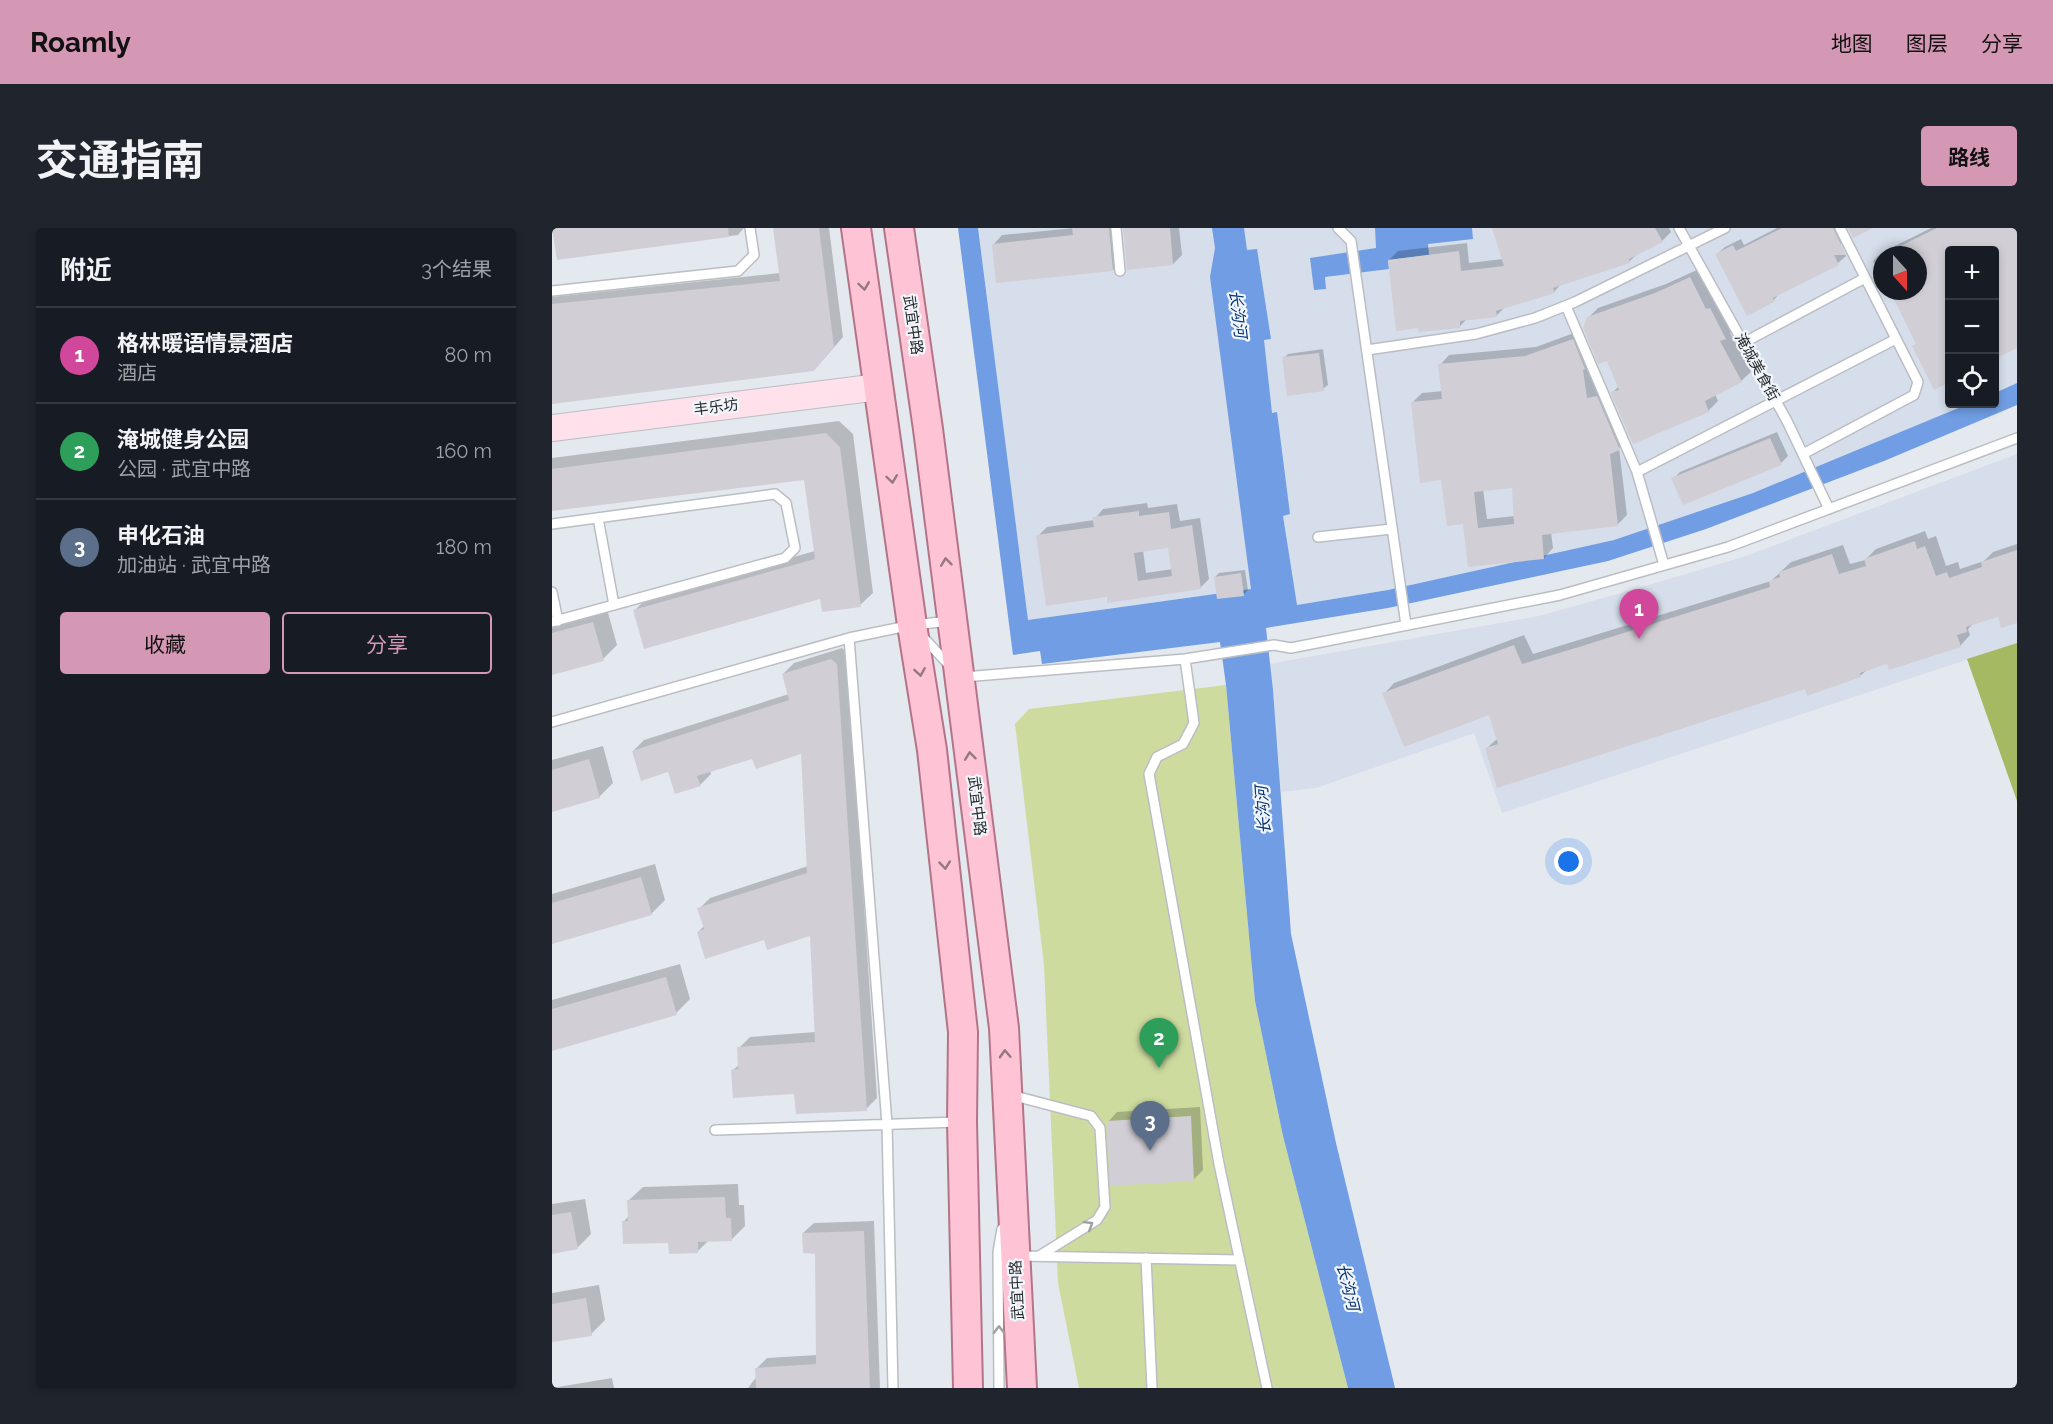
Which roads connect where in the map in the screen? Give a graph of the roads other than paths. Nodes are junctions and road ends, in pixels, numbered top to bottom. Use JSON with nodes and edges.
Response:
{"nodes":[{"id":1,"x":750,"y":228,"type":"edge"},
{"id":2,"x":856,"y":228,"type":"edge"},
{"id":3,"x":899,"y":228,"type":"edge"},
{"id":4,"x":1116,"y":228,"type":"edge"},
{"id":5,"x":1338,"y":228,"type":"edge"},
{"id":6,"x":1679,"y":228,"type":"edge"},
{"id":7,"x":1725,"y":228,"type":"edge"},
{"id":8,"x":1840,"y":228,"type":"edge"},
{"id":9,"x":1689,"y":247,"type":"junction"},
{"id":10,"x":1120,"y":271,"type":"dead end"},
{"id":11,"x":1865,"y":278,"type":"junction"},
{"id":12,"x":552,"y":291,"type":"edge"},
{"id":13,"x":1566,"y":306,"type":"junction"},
{"id":14,"x":1896,"y":339,"type":"junction"},
{"id":15,"x":1743,"y":343,"type":"junction"},
{"id":16,"x":1367,"y":350,"type":"junction"},
{"id":17,"x":879,"y":387,"type":"junction"},
{"id":18,"x":1776,"y":401,"type":"junction"},
{"id":19,"x":552,"y":428,"type":"edge"},
{"id":20,"x":2017,"y":438,"type":"edge"},
{"id":21,"x":1803,"y":454,"type":"junction"},
{"id":22,"x":1637,"y":472,"type":"junction"},
{"id":23,"x":1829,"y":509,"type":"junction"},
{"id":24,"x":598,"y":518,"type":"junction"},
{"id":25,"x":552,"y":524,"type":"edge"},
{"id":26,"x":1392,"y":529,"type":"junction"},
{"id":27,"x":1318,"y":537,"type":"dead end"},
{"id":28,"x":1664,"y":565,"type":"junction"},
{"id":29,"x":552,"y":592,"type":"edge"},
{"id":30,"x":614,"y":605,"type":"junction"},
{"id":31,"x":953,"y":620,"type":"junction"},
{"id":32,"x":555,"y":622,"type":"edge"},
{"id":33,"x":912,"y":625,"type":"junction"},
{"id":34,"x":1406,"y":625,"type":"junction"},
{"id":35,"x":849,"y":638,"type":"junction"},
{"id":36,"x":1185,"y":659,"type":"junction"},
{"id":37,"x":960,"y":677,"type":"junction"},
{"id":38,"x":552,"y":722,"type":"edge"},
{"id":39,"x":1007,"y":1094,"type":"junction"},
{"id":40,"x":962,"y":1122,"type":"junction"},
{"id":41,"x":887,"y":1124,"type":"junction"},
{"id":42,"x":715,"y":1130,"type":"dead end"},
{"id":43,"x":1011,"y":1175,"type":"junction"},
{"id":44,"x":1027,"y":1256,"type":"junction"},
{"id":45,"x":1146,"y":1258,"type":"junction"},
{"id":46,"x":1240,"y":1260,"type":"junction"},
{"id":47,"x":893,"y":1388,"type":"edge"},
{"id":48,"x":968,"y":1388,"type":"edge"},
{"id":49,"x":999,"y":1388,"type":"edge"},
{"id":50,"x":1022,"y":1388,"type":"edge"},
{"id":51,"x":1152,"y":1388,"type":"edge"},
{"id":52,"x":1267,"y":1388,"type":"edge"}],
"edges":[{"from":1,"to":12,"type":"lane"},
{"from":2,"to":17,"type":"main road","one_way":true},
{"from":31,"to":3,"type":"main road","name":"武宜中路","one_way":true},
{"from":4,"to":10,"type":"lane"},
{"from":5,"to":16,"type":"lane"},
{"from":6,"to":9,"type":"lane","name":"淹城美食街"},
{"from":7,"to":9,"type":"lane"},
{"from":8,"to":11,"type":"lane"},
{"from":9,"to":13,"type":"lane"},
{"from":9,"to":15,"type":"lane","name":"淹城美食街"},
{"from":11,"to":14,"type":"lane"},
{"from":11,"to":15,"type":"lane"},
{"from":13,"to":16,"type":"lane"},
{"from":13,"to":22,"type":"lane"},
{"from":14,"to":18,"type":"lane"},
{"from":14,"to":21,"type":"lane"},
{"from":15,"to":18,"type":"lane","name":"淹城美食街"},
{"from":16,"to":26,"type":"lane"},
{"from":17,"to":19,"type":"street","name":"丰乐坊"},
{"from":17,"to":33,"type":"main road","one_way":true},
{"from":18,"to":21,"type":"lane","name":"淹城美食街"},
{"from":18,"to":22,"type":"lane"},
{"from":20,"to":23,"type":"lane"},
{"from":21,"to":23,"type":"lane","name":"淹城美食街"},
{"from":22,"to":28,"type":"lane"},
{"from":23,"to":28,"type":"lane"},
{"from":24,"to":25,"type":"lane"},
{"from":24,"to":30,"type":"lane"},
{"from":24,"to":30,"type":"lane"},
{"from":26,"to":27,"type":"lane"},
{"from":26,"to":34,"type":"lane"},
{"from":28,"to":34,"type":"lane"},
{"from":29,"to":32,"type":"lane"},
{"from":30,"to":32,"type":"lane"},
{"from":31,"to":33,"type":"lane"},
{"from":31,"to":37,"type":"main road","name":"武宜中路"},
{"from":33,"to":35,"type":"lane"},
{"from":33,"to":37,"type":"lane"},
{"from":33,"to":40,"type":"main road","one_way":true},
{"from":34,"to":36,"type":"lane"},
{"from":35,"to":38,"type":"lane"},
{"from":35,"to":41,"type":"lane"},
{"from":36,"to":37,"type":"lane"},
{"from":36,"to":46,"type":"lane"},
{"from":39,"to":37,"type":"main road","name":"武宜中路","one_way":true},
{"from":39,"to":43,"type":"main road","name":"武宜中路"},
{"from":44,"to":39,"type":"lane","one_way":true},
{"from":40,"to":41,"type":"lane"},
{"from":40,"to":48,"type":"main road"},
{"from":41,"to":42,"type":"lane"},
{"from":41,"to":47,"type":"lane"},
{"from":43,"to":44,"type":"main road","name":"武宜中路"},
{"from":49,"to":43,"type":"lane","one_way":true},
{"from":44,"to":45,"type":"lane"},
{"from":44,"to":50,"type":"main road","name":"武宜中路"},
{"from":45,"to":46,"type":"lane"},
{"from":45,"to":51,"type":"lane"},
{"from":46,"to":52,"type":"lane"}]}
